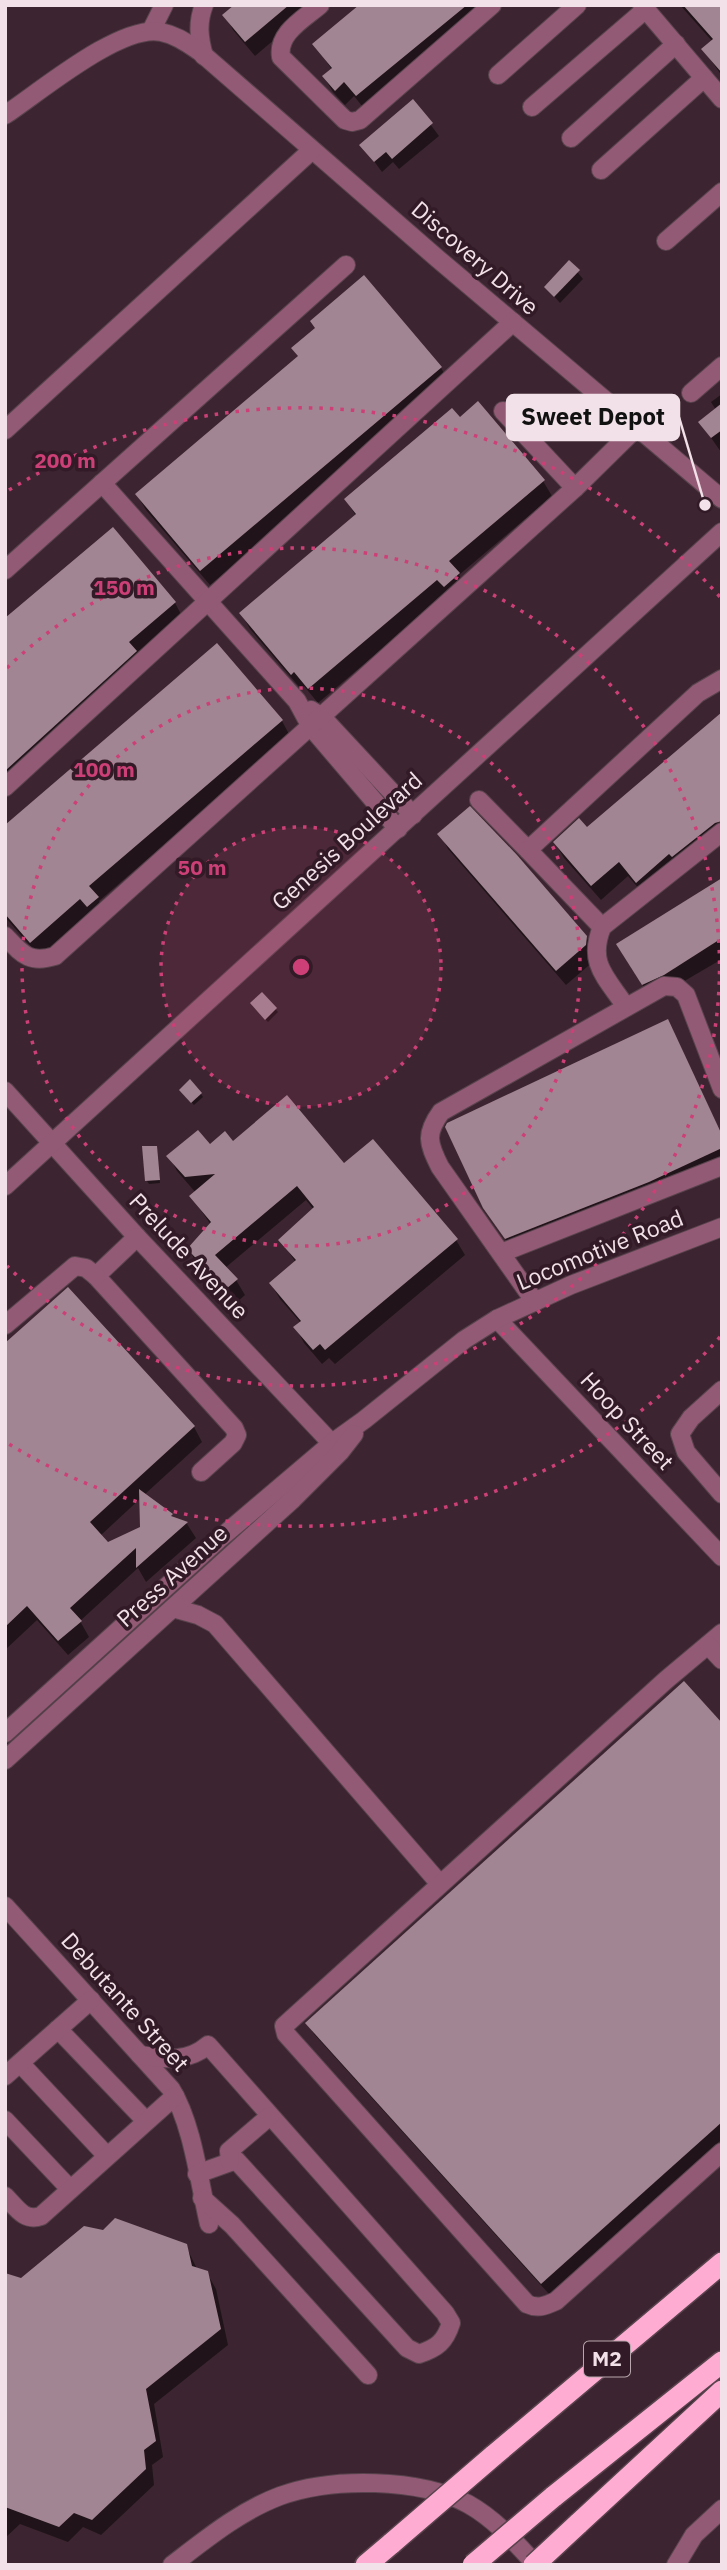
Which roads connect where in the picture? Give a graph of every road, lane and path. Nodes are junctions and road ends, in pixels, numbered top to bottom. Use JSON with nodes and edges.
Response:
{"nodes":[{"id":1,"x":164,"y":5,"type":"edge"},
{"id":2,"x":204,"y":5,"type":"edge"},
{"id":3,"x":320,"y":5,"type":"edge"},
{"id":4,"x":492,"y":5,"type":"edge"},
{"id":5,"x":578,"y":5,"type":"edge"},
{"id":6,"x":644,"y":7,"type":"edge"},
{"id":7,"x":151,"y":32,"type":"junction"},
{"id":8,"x":676,"y":44,"type":"junction"},
{"id":9,"x":202,"y":53,"type":"junction"},
{"id":10,"x":498,"y":75,"type":"dead end"},
{"id":11,"x":704,"y":78,"type":"junction"},
{"id":12,"x":722,"y":99,"type":"edge"},
{"id":13,"x":533,"y":107,"type":"dead end"},
{"id":14,"x":5,"y":115,"type":"edge"},
{"id":15,"x":570,"y":138,"type":"dead end"},
{"id":16,"x":312,"y":149,"type":"junction"},
{"id":17,"x":601,"y":170,"type":"dead end"},
{"id":18,"x":722,"y":192,"type":"edge"},
{"id":19,"x":666,"y":241,"type":"dead end"},
{"id":20,"x":346,"y":265,"type":"dead end"},
{"id":21,"x":513,"y":322,"type":"junction"},
{"id":22,"x":722,"y":366,"type":"edge"},
{"id":23,"x":691,"y":393,"type":"dead end"},
{"id":24,"x":503,"y":411,"type":"dead end"},
{"id":25,"x":636,"y":428,"type":"junction"},
{"id":26,"x":5,"y":430,"type":"edge"},
{"id":27,"x":102,"y":484,"type":"junction"},
{"id":28,"x":575,"y":488,"type":"junction"},
{"id":29,"x":722,"y":499,"type":"edge"},
{"id":30,"x":722,"y":532,"type":"edge"},
{"id":31,"x":5,"y":570,"type":"edge"},
{"id":32,"x":208,"y":602,"type":"junction"},
{"id":33,"x":722,"y":679,"type":"edge"},
{"id":34,"x":316,"y":722,"type":"junction"},
{"id":35,"x":5,"y":787,"type":"edge"},
{"id":36,"x":479,"y":800,"type":"dead end"},
{"id":37,"x":412,"y":815,"type":"junction"},
{"id":38,"x":398,"y":828,"type":"junction"},
{"id":39,"x":722,"y":832,"type":"edge"},
{"id":40,"x":528,"y":850,"type":"junction"},
{"id":41,"x":602,"y":928,"type":"junction"},
{"id":42,"x":5,"y":936,"type":"edge"},
{"id":43,"x":626,"y":1007,"type":"junction"},
{"id":44,"x":722,"y":1089,"type":"edge"},
{"id":45,"x":5,"y":1091,"type":"edge"},
{"id":46,"x":53,"y":1144,"type":"junction"},
{"id":47,"x":722,"y":1166,"type":"edge"},
{"id":48,"x":5,"y":1186,"type":"edge"},
{"id":49,"x":722,"y":1227,"type":"edge"},
{"id":50,"x":137,"y":1237,"type":"junction"},
{"id":51,"x":501,"y":1253,"type":"junction"},
{"id":52,"x":96,"y":1276,"type":"junction"},
{"id":53,"x":535,"y":1302,"type":"junction"},
{"id":54,"x":498,"y":1319,"type":"junction"},
{"id":55,"x":5,"y":1325,"type":"edge"},
{"id":56,"x":722,"y":1390,"type":"edge"},
{"id":57,"x":336,"y":1448,"type":"junction"},
{"id":58,"x":201,"y":1472,"type":"dead end"},
{"id":59,"x":722,"y":1494,"type":"edge"},
{"id":60,"x":218,"y":1540,"type":"junction"},
{"id":61,"x":230,"y":1555,"type":"junction"},
{"id":62,"x":722,"y":1557,"type":"edge"},
{"id":63,"x":173,"y":1608,"type":"junction"},
{"id":64,"x":715,"y":1639,"type":"edge"},
{"id":65,"x":722,"y":1660,"type":"edge"},
{"id":66,"x":5,"y":1733,"type":"edge"},
{"id":67,"x":5,"y":1760,"type":"edge"},
{"id":68,"x":440,"y":1884,"type":"junction"},
{"id":69,"x":5,"y":1906,"type":"edge"},
{"id":70,"x":90,"y":2000,"type":"junction"},
{"id":71,"x":58,"y":2029,"type":"junction"},
{"id":72,"x":140,"y":2055,"type":"junction"},
{"id":73,"x":20,"y":2063,"type":"junction"},
{"id":74,"x":5,"y":2076,"type":"edge"},
{"id":75,"x":175,"y":2096,"type":"junction"},
{"id":76,"x":270,"y":2116,"type":"junction"},
{"id":77,"x":5,"y":2120,"type":"edge"},
{"id":78,"x":146,"y":2121,"type":"junction"},
{"id":79,"x":722,"y":2151,"type":"edge"},
{"id":80,"x":107,"y":2156,"type":"junction"},
{"id":81,"x":230,"y":2162,"type":"junction"},
{"id":82,"x":197,"y":2174,"type":"junction"},
{"id":83,"x":70,"y":2189,"type":"junction"},
{"id":84,"x":5,"y":2196,"type":"edge"},
{"id":85,"x":202,"y":2197,"type":"junction"},
{"id":86,"x":209,"y":2224,"type":"dead end"},
{"id":87,"x":722,"y":2263,"type":"edge"},
{"id":88,"x":722,"y":2362,"type":"edge"},
{"id":89,"x":368,"y":2375,"type":"dead end"},
{"id":90,"x":722,"y":2391,"type":"edge"},
{"id":91,"x":722,"y":2509,"type":"edge"},
{"id":92,"x":172,"y":2565,"type":"edge"},
{"id":93,"x":366,"y":2565,"type":"edge"},
{"id":94,"x":473,"y":2565,"type":"edge"},
{"id":95,"x":535,"y":2565,"type":"edge"},
{"id":96,"x":676,"y":2565,"type":"edge"}],
"edges":[{"from":1,"to":7,"type":"street"},
{"from":2,"to":9,"type":"street"},
{"from":3,"to":4,"type":"street"},
{"from":5,"to":10,"type":"street"},
{"from":6,"to":8,"type":"street"},
{"from":6,"to":13,"type":"street"},
{"from":7,"to":9,"type":"street","name":"Discovery Drive"},
{"from":7,"to":14,"type":"street"},
{"from":8,"to":11,"type":"street"},
{"from":8,"to":15,"type":"street"},
{"from":9,"to":16,"type":"street","name":"Discovery Drive"},
{"from":11,"to":12,"type":"street"},
{"from":11,"to":17,"type":"street"},
{"from":16,"to":21,"type":"street","name":"Discovery Drive"},
{"from":16,"to":26,"type":"street"},
{"from":18,"to":19,"type":"street"},
{"from":20,"to":27,"type":"street"},
{"from":21,"to":25,"type":"street","name":"Discovery Drive"},
{"from":21,"to":32,"type":"street"},
{"from":22,"to":23,"type":"street"},
{"from":24,"to":28,"type":"street"},
{"from":25,"to":28,"type":"street"},
{"from":25,"to":29,"type":"street","name":"Discovery Drive"},
{"from":27,"to":31,"type":"street"},
{"from":27,"to":32,"type":"street"},
{"from":28,"to":34,"type":"street"},
{"from":30,"to":37,"type":"street","name":"Genesis Boulevard"},
{"from":32,"to":34,"type":"street"},
{"from":32,"to":35,"type":"street"},
{"from":33,"to":40,"type":"street"},
{"from":34,"to":37,"type":"street"},
{"from":34,"to":38,"type":"street"},
{"from":34,"to":42,"type":"street"},
{"from":36,"to":40,"type":"street"},
{"from":37,"to":38,"type":"street","name":"Genesis Boulevard"},
{"from":38,"to":46,"type":"street","name":"Genesis Boulevard"},
{"from":39,"to":41,"type":"street"},
{"from":40,"to":41,"type":"street"},
{"from":41,"to":43,"type":"street"},
{"from":43,"to":44,"type":"street"},
{"from":43,"to":51,"type":"street"},
{"from":45,"to":46,"type":"street","name":"Prelude Avenue"},
{"from":46,"to":48,"type":"street","name":"Genesis Boulevard"},
{"from":46,"to":50,"type":"street","name":"Prelude Avenue"},
{"from":47,"to":51,"type":"street"},
{"from":49,"to":53,"type":"street","name":"Locomotive Road"},
{"from":50,"to":52,"type":"street"},
{"from":50,"to":57,"type":"street","name":"Prelude Avenue"},
{"from":51,"to":53,"type":"street"},
{"from":52,"to":55,"type":"street"},
{"from":52,"to":58,"type":"street"},
{"from":53,"to":54,"type":"street","name":"Locomotive Road"},
{"from":54,"to":57,"type":"street","name":"Press Avenue"},
{"from":54,"to":62,"type":"street","name":"Hoop Street"},
{"from":56,"to":59,"type":"street"},
{"from":57,"to":60,"type":"street","name":"Press Avenue"},
{"from":57,"to":61,"type":"street","name":"Press Avenue"},
{"from":60,"to":61,"type":"street"},
{"from":60,"to":66,"type":"street","name":"Press Avenue"},
{"from":61,"to":63,"type":"street","name":"Press Avenue"},
{"from":63,"to":67,"type":"street","name":"Press Avenue"},
{"from":63,"to":68,"type":"street"},
{"from":64,"to":65,"type":"street"},
{"from":64,"to":68,"type":"street"},
{"from":68,"to":79,"type":"street"},
{"from":69,"to":70,"type":"street","name":"Debutante Street"},
{"from":70,"to":71,"type":"street"},
{"from":70,"to":72,"type":"street","name":"Debutante Street"},
{"from":71,"to":73,"type":"street"},
{"from":71,"to":78,"type":"street"},
{"from":72,"to":75,"type":"street","name":"Debutante Street"},
{"from":72,"to":76,"type":"street"},
{"from":73,"to":74,"type":"street"},
{"from":73,"to":80,"type":"street"},
{"from":75,"to":78,"type":"street"},
{"from":75,"to":82,"type":"street","name":"Debutante Street"},
{"from":76,"to":81,"type":"street"},
{"from":76,"to":81,"type":"street"},
{"from":77,"to":83,"type":"street"},
{"from":78,"to":80,"type":"street"},
{"from":80,"to":83,"type":"street"},
{"from":81,"to":82,"type":"street"},
{"from":82,"to":85,"type":"street","name":"Debutante Street"},
{"from":83,"to":84,"type":"street"},
{"from":85,"to":86,"type":"street","name":"Debutante Street"},
{"from":85,"to":89,"type":"street"},
{"from":87,"to":93,"type":"highway","number":"M2","bridge":true},
{"from":88,"to":94,"type":"highway","bridge":true},
{"from":90,"to":95,"type":"highway","bridge":true},
{"from":91,"to":96,"type":"street"},
{"from":92,"to":95,"type":"street"}]}
